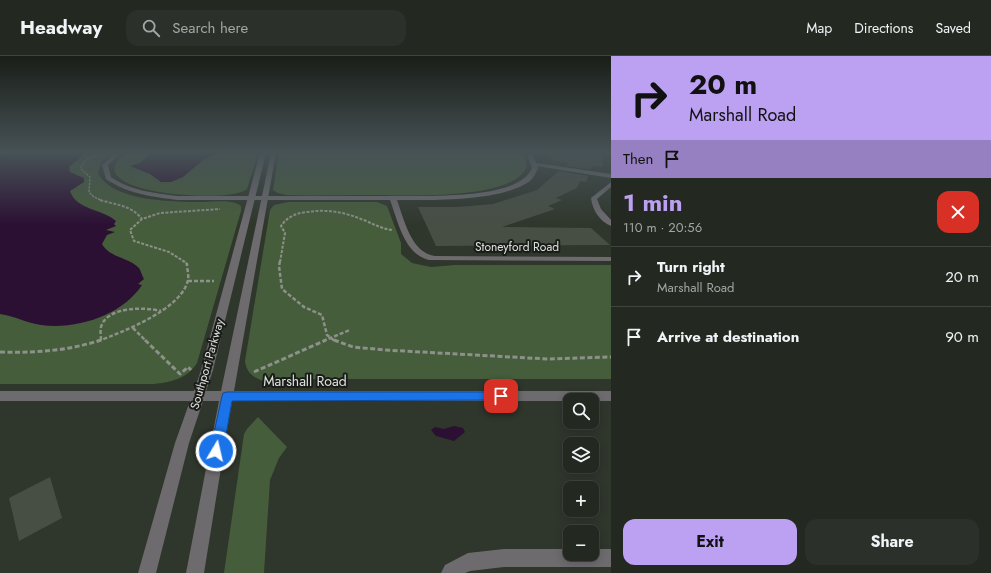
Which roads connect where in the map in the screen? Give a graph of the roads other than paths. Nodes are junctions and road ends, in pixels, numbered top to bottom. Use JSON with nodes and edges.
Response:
{"nodes":[{"id":1,"x":108,"y":177,"type":"edge"},
{"id":2,"x":257,"y":177,"type":"edge"},
{"id":3,"x":269,"y":177,"type":"edge"},
{"id":4,"x":529,"y":177,"type":"edge"},
{"id":5,"x":611,"y":184,"type":"edge"},
{"id":6,"x":251,"y":198,"type":"junction"},
{"id":7,"x":265,"y":198,"type":"junction"},
{"id":8,"x":393,"y":199,"type":"junction"},
{"id":9,"x":611,"y":224,"type":"edge"},
{"id":10,"x":611,"y":259,"type":"edge"},
{"id":11,"x":0,"y":396,"type":"edge"},
{"id":12,"x":227,"y":396,"type":"junction"},
{"id":13,"x":611,"y":396,"type":"edge"},
{"id":14,"x":199,"y":397,"type":"junction"},
{"id":15,"x":611,"y":558,"type":"edge"},
{"id":16,"x":451,"y":572,"type":"edge"},
{"id":17,"x":147,"y":573,"type":"edge"},
{"id":18,"x":195,"y":573,"type":"edge"}],
"edges":[{"from":1,"to":6,"type":"street"},
{"from":2,"to":6,"type":"street","name":"Southport Parkway"},
{"from":3,"to":7,"type":"street","name":"Southport Parkway"},
{"from":4,"to":8,"type":"street"},
{"from":5,"to":9,"type":"street"},
{"from":6,"to":7,"type":"street"},
{"from":6,"to":14,"type":"street","name":"Southport Parkway"},
{"from":7,"to":8,"type":"street"},
{"from":7,"to":12,"type":"street","name":"Southport Parkway"},
{"from":8,"to":10,"type":"street","name":"Stoneyford Road"},
{"from":11,"to":14,"type":"street","name":"Marshall Road"},
{"from":12,"to":13,"type":"street","name":"Marshall Road"},
{"from":12,"to":14,"type":"street","name":"Marshall Road"},
{"from":12,"to":18,"type":"street","name":"Southport Parkway"},
{"from":14,"to":17,"type":"street","name":"Southport Parkway"},
{"from":15,"to":16,"type":"street"}]}
